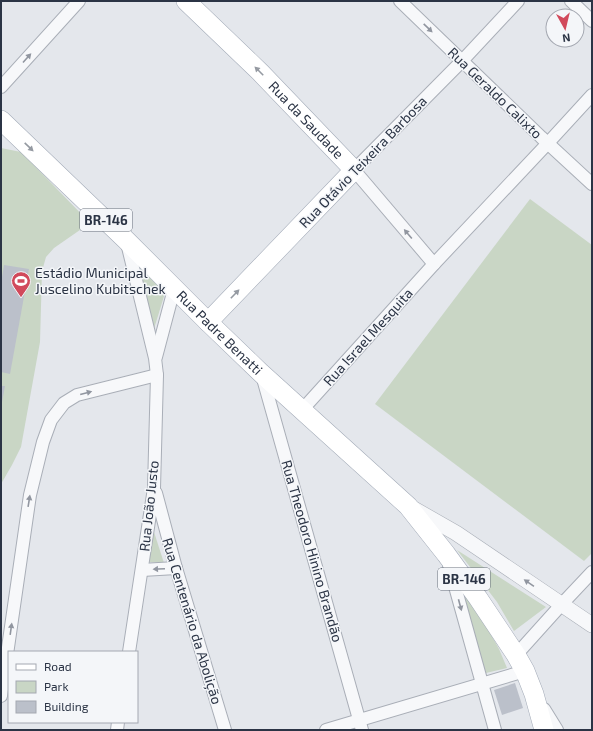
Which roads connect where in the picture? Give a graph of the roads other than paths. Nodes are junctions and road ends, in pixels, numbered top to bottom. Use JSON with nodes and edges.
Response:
{"nodes":[{"id":1,"x":79,"y":1,"type":"edge"},
{"id":2,"x":186,"y":1,"type":"edge"},
{"id":3,"x":400,"y":1,"type":"edge"},
{"id":4,"x":518,"y":1,"type":"edge"},
{"id":5,"x":571,"y":1,"type":"edge"},
{"id":6,"x":592,"y":21,"type":"edge"},
{"id":7,"x":462,"y":61,"type":"junction"},
{"id":8,"x":1,"y":87,"type":"edge"},
{"id":9,"x":592,"y":95,"type":"edge"},
{"id":10,"x":1,"y":120,"type":"edge"},
{"id":11,"x":548,"y":143,"type":"junction"},
{"id":12,"x":354,"y":170,"type":"junction"},
{"id":13,"x":592,"y":184,"type":"edge"},
{"id":14,"x":126,"y":240,"type":"junction"},
{"id":15,"x":434,"y":264,"type":"junction"},
{"id":16,"x":174,"y":288,"type":"junction"},
{"id":17,"x":208,"y":322,"type":"junction"},
{"id":18,"x":155,"y":358,"type":"junction"},
{"id":19,"x":261,"y":373,"type":"junction"},
{"id":20,"x":157,"y":374,"type":"junction"},
{"id":21,"x":302,"y":410,"type":"junction"},
{"id":22,"x":154,"y":488,"type":"junction"},
{"id":23,"x":408,"y":506,"type":"junction"},
{"id":24,"x":443,"y":526,"type":"junction"},
{"id":25,"x":446,"y":554,"type":"junction"},
{"id":26,"x":176,"y":568,"type":"junction"},
{"id":27,"x":142,"y":570,"type":"junction"},
{"id":28,"x":592,"y":572,"type":"edge"},
{"id":29,"x":561,"y":605,"type":"junction"},
{"id":30,"x":592,"y":626,"type":"edge"},
{"id":31,"x":129,"y":651,"type":"edge"},
{"id":32,"x":521,"y":663,"type":"junction"},
{"id":33,"x":482,"y":684,"type":"junction"},
{"id":34,"x":534,"y":694,"type":"junction"},
{"id":35,"x":1,"y":696,"type":"edge"},
{"id":36,"x":360,"y":725,"type":"edge"},
{"id":37,"x":225,"y":730,"type":"edge"},
{"id":38,"x":326,"y":730,"type":"edge"},
{"id":39,"x":495,"y":730,"type":"edge"},
{"id":40,"x":544,"y":730,"type":"edge"},
{"id":41,"x":557,"y":730,"type":"edge"}],
"edges":[{"from":8,"to":1,"type":"street","one_way":true},
{"from":12,"to":2,"type":"main road","name":"Rua da Saudade","one_way":true},
{"from":3,"to":7,"type":"street","name":"Rua Geraldo Calixto","one_way":true},
{"from":4,"to":7,"type":"street","name":"Rua Otávio Teixeira Barbosa"},
{"from":5,"to":6,"type":"street"},
{"from":7,"to":11,"type":"street","name":"Rua Geraldo Calixto"},
{"from":7,"to":12,"type":"street","name":"Rua Otávio Teixeira Barbosa"},
{"from":9,"to":11,"type":"street","name":"Rua Israel Mesquita"},
{"from":10,"to":14,"type":"main road","name":"Rua Padre Benatti","number":"BR-146","one_way":true},
{"from":11,"to":13,"type":"street","name":"Rua Geraldo Calixto"},
{"from":11,"to":15,"type":"street","name":"Rua Israel Mesquita"},
{"from":15,"to":12,"type":"street","name":"Rua da Saudade","one_way":true},
{"from":17,"to":12,"type":"main road","name":"Rua Otávio Teixeira Barbosa","one_way":true},
{"from":14,"to":16,"type":"main road","name":"Rua Padre Benatti","number":"BR-146"},
{"from":14,"to":18,"type":"street","name":"Rua João Justo"},
{"from":15,"to":21,"type":"street","name":"Rua Israel Mesquita"},
{"from":16,"to":17,"type":"main road","name":"Rua Padre Benatti","number":"BR-146"},
{"from":16,"to":18,"type":"street"},
{"from":17,"to":19,"type":"main road","name":"Rua Padre Benatti","number":"BR-146"},
{"from":18,"to":20,"type":"street","name":"Rua João Justo"},
{"from":19,"to":21,"type":"main road","name":"Rua Padre Benatti","number":"BR-146"},
{"from":19,"to":36,"type":"street","name":"Rua Theodoro Hinino Brandão"},
{"from":20,"to":22,"type":"street","name":"Rua João Justo"},
{"from":35,"to":20,"type":"street","one_way":true},
{"from":21,"to":23,"type":"main road","number":"BR-146"},
{"from":22,"to":26,"type":"street","name":"Rua Centenário da Abolição"},
{"from":22,"to":27,"type":"street","name":"Rua João Justo"},
{"from":23,"to":24,"type":"street"},
{"from":23,"to":25,"type":"main road","number":"BR-146"},
{"from":24,"to":25,"type":"street"},
{"from":29,"to":24,"type":"street","one_way":true},
{"from":25,"to":32,"type":"main road","number":"BR-146"},
{"from":25,"to":33,"type":"street","one_way":true},
{"from":26,"to":27,"type":"street","one_way":true},
{"from":26,"to":37,"type":"street","name":"Rua Centenário da Abolição"},
{"from":27,"to":31,"type":"street","name":"Rua João Justo"},
{"from":28,"to":29,"type":"street"},
{"from":29,"to":30,"type":"street"},
{"from":29,"to":32,"type":"street"},
{"from":32,"to":33,"type":"street"},
{"from":32,"to":34,"type":"main road","number":"BR-146"},
{"from":33,"to":36,"type":"street"},
{"from":33,"to":39,"type":"street"},
{"from":34,"to":40,"type":"main road","number":"BR-146"},
{"from":34,"to":41,"type":"street"},
{"from":36,"to":38,"type":"street"}]}
